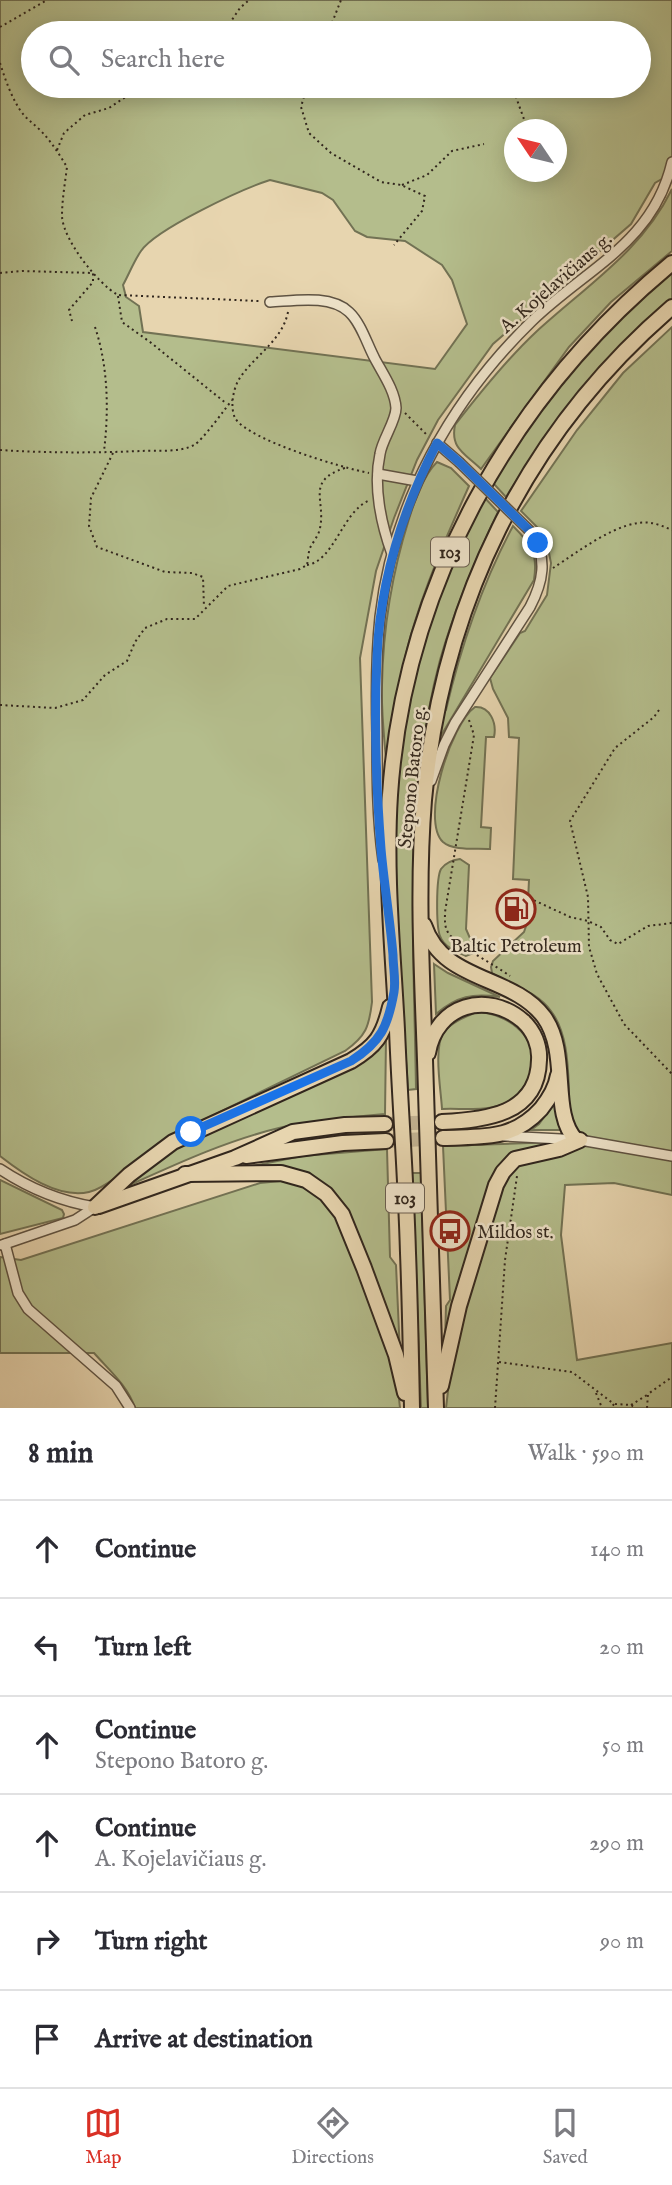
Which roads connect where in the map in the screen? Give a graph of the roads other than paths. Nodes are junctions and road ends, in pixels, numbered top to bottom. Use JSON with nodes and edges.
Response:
{"nodes":[{"id":1,"x":672,"y":162,"type":"edge"},
{"id":2,"x":672,"y":263,"type":"edge"},
{"id":3,"x":270,"y":302,"type":"road end"},
{"id":4,"x":672,"y":307,"type":"edge"},
{"id":5,"x":437,"y":443,"type":"junction"},
{"id":6,"x":378,"y":474,"type":"junction"},
{"id":7,"x":417,"y":481,"type":"junction"},
{"id":8,"x":392,"y":554,"type":"junction"},
{"id":9,"x":424,"y":803,"type":"junction"},
{"id":10,"x":420,"y":909,"type":"junction"},
{"id":11,"x":390,"y":912,"type":"junction"},
{"id":12,"x":395,"y":989,"type":"junction"},
{"id":13,"x":559,"y":1066,"type":"junction"},
{"id":14,"x":425,"y":1072,"type":"junction"},
{"id":15,"x":442,"y":1122,"type":"tunnel mouth"},
{"id":16,"x":385,"y":1124,"type":"tunnel mouth"},
{"id":17,"x":494,"y":1136,"type":"junction"},
{"id":18,"x":443,"y":1138,"type":"tunnel mouth"},
{"id":19,"x":578,"y":1140,"type":"junction"},
{"id":20,"x":386,"y":1141,"type":"tunnel mouth"},
{"id":21,"x":672,"y":1156,"type":"edge"},
{"id":22,"x":234,"y":1158,"type":"junction"},
{"id":23,"x":0,"y":1169,"type":"edge"},
{"id":24,"x":185,"y":1174,"type":"junction"},
{"id":25,"x":94,"y":1207,"type":"junction"},
{"id":26,"x":3,"y":1245,"type":"edge"},
{"id":27,"x":130,"y":1408,"type":"edge"},
{"id":28,"x":410,"y":1408,"type":"edge"},
{"id":29,"x":436,"y":1408,"type":"edge"}],
"edges":[{"from":1,"to":5,"type":"street","name":"A. Kojelavičiaus g."},
{"from":2,"to":11,"type":"main road","name":"Stepono Batoro g.","number":"103"},
{"from":3,"to":6,"type":"street"},
{"from":4,"to":9,"type":"main road","name":"Stepono Batoro g.","number":"103"},
{"from":5,"to":7,"type":"street","name":"A. Kojelavičiaus g."},
{"from":5,"to":9,"type":"street","bridge":true},
{"from":6,"to":7,"type":"street"},
{"from":6,"to":8,"type":"street"},
{"from":7,"to":8,"type":"street","name":"A. Kojelavičiaus g."},
{"from":8,"to":11,"type":"street","name":"A. Kojelavičiaus g."},
{"from":9,"to":10,"type":"main road","name":"Stepono Batoro g.","number":"103"},
{"from":10,"to":13,"type":"main road"},
{"from":10,"to":14,"type":"main road","name":"Stepono Batoro g.","number":"103"},
{"from":11,"to":12,"type":"main road","name":"Stepono Batoro g.","number":"103"},
{"from":12,"to":25,"type":"main road"},
{"from":12,"to":28,"type":"main road","name":"Stepono Batoro g.","number":"103"},
{"from":13,"to":17,"type":"main road"},
{"from":13,"to":19,"type":"main road"},
{"from":14,"to":15,"type":"main road"},
{"from":14,"to":29,"type":"main road","name":"Stepono Batoro g.","number":"103"},
{"from":16,"to":22,"type":"main road"},
{"from":17,"to":18,"type":"main road"},
{"from":17,"to":19,"type":"street"},
{"from":19,"to":21,"type":"street"},
{"from":19,"to":29,"type":"main road"},
{"from":20,"to":22,"type":"main road"},
{"from":22,"to":24,"type":"main road"},
{"from":23,"to":25,"type":"street"},
{"from":24,"to":25,"type":"main road"},
{"from":24,"to":28,"type":"main road"},
{"from":25,"to":26,"type":"street"},
{"from":26,"to":27,"type":"street"}]}
